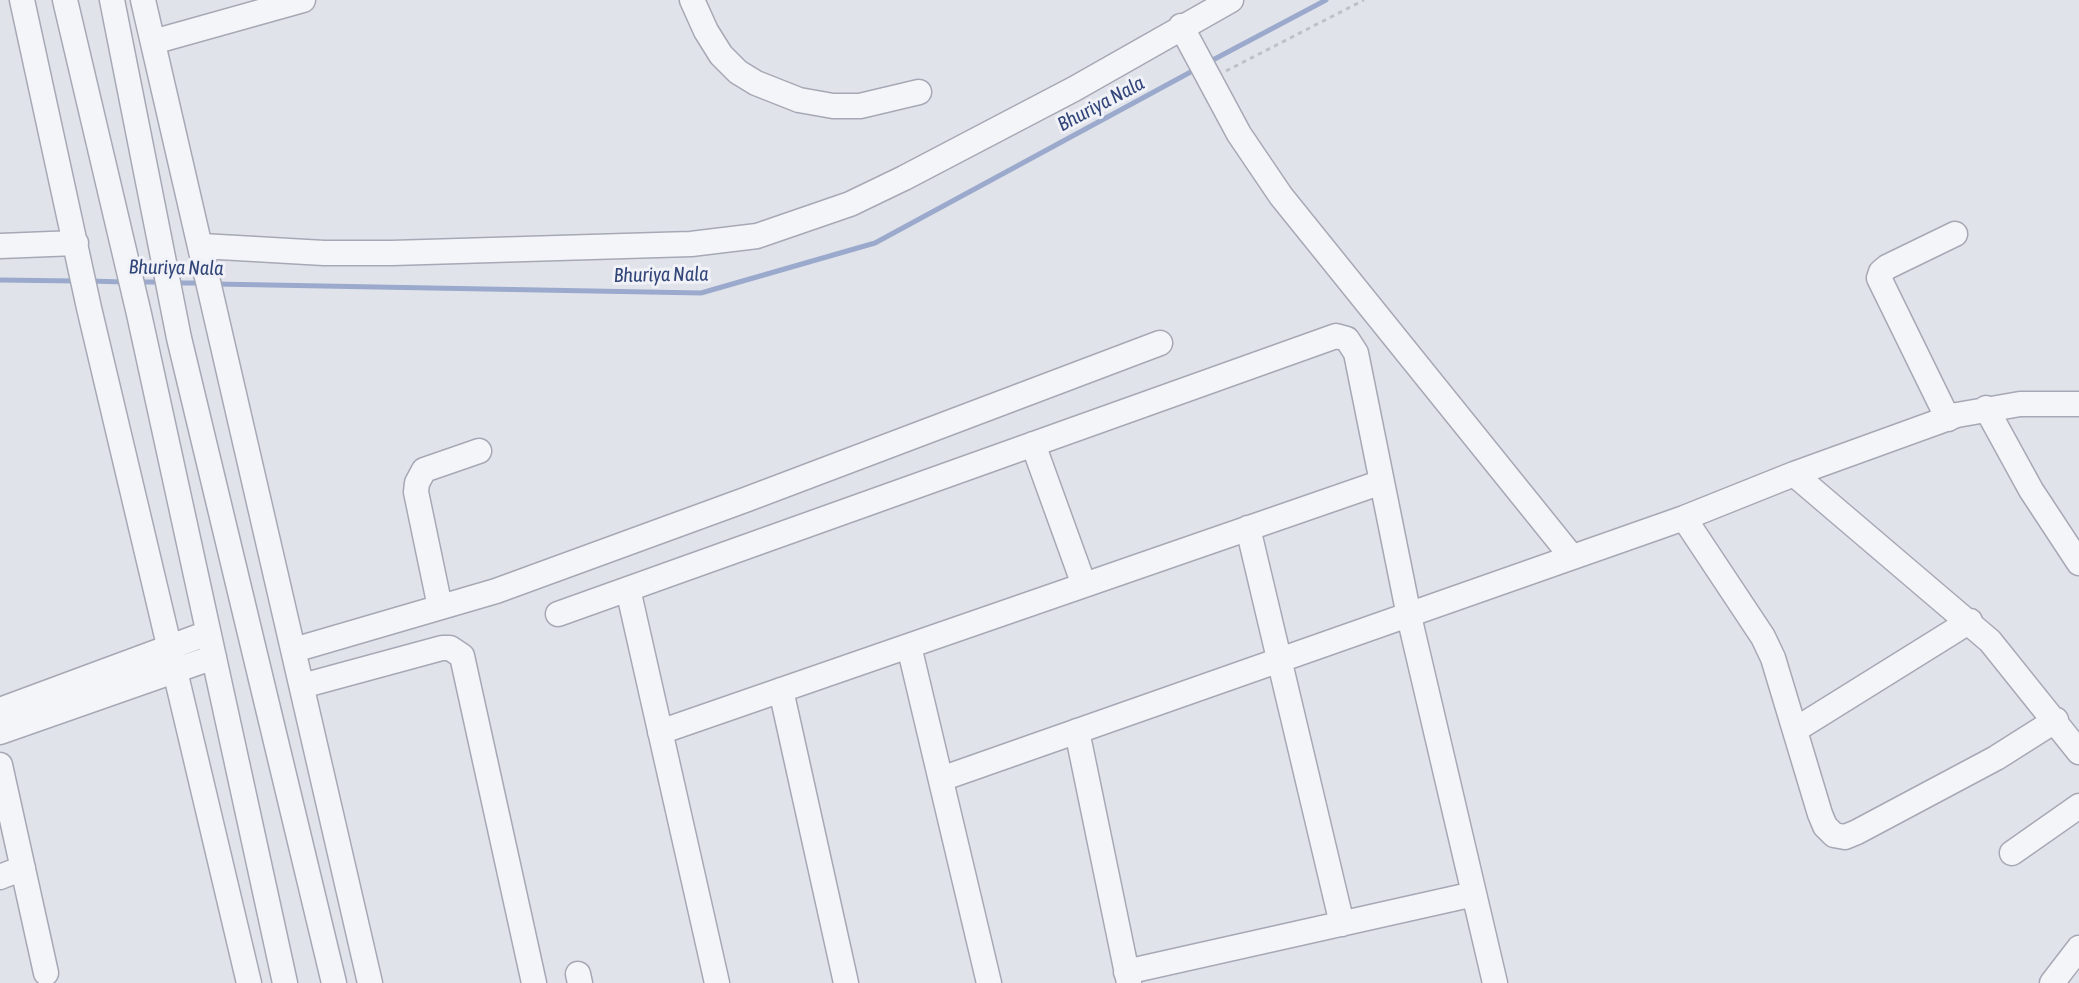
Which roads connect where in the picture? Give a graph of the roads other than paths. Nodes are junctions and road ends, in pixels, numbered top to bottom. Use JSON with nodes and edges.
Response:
{"nodes":[{"id":1,"x":22,"y":0,"type":"edge"},
{"id":2,"x":65,"y":0,"type":"edge"},
{"id":3,"x":112,"y":0,"type":"edge"},
{"id":4,"x":143,"y":0,"type":"edge"},
{"id":5,"x":303,"y":0,"type":"edge"},
{"id":6,"x":692,"y":0,"type":"edge"},
{"id":7,"x":1231,"y":0,"type":"edge"},
{"id":8,"x":1184,"y":34,"type":"junction"},
{"id":9,"x":153,"y":42,"type":"junction"},
{"id":10,"x":919,"y":92,"type":"dead end"},
{"id":11,"x":1955,"y":234,"type":"dead end"},
{"id":12,"x":0,"y":246,"type":"edge"},
{"id":13,"x":78,"y":251,"type":"junction"},
{"id":14,"x":203,"y":251,"type":"junction"},
{"id":15,"x":1160,"y":343,"type":"dead end"},
{"id":16,"x":2079,"y":404,"type":"edge"},
{"id":17,"x":1986,"y":408,"type":"junction"},
{"id":18,"x":1948,"y":418,"type":"junction"},
{"id":19,"x":1033,"y":444,"type":"junction"},
{"id":20,"x":479,"y":451,"type":"dead end"},
{"id":21,"x":1794,"y":474,"type":"junction"},
{"id":22,"x":1382,"y":482,"type":"junction"},
{"id":23,"x":1684,"y":518,"type":"junction"},
{"id":24,"x":1248,"y":528,"type":"junction"},
{"id":25,"x":1572,"y":557,"type":"junction"},
{"id":26,"x":2079,"y":563,"type":"edge"},
{"id":27,"x":1084,"y":585,"type":"junction"},
{"id":28,"x":628,"y":589,"type":"junction"},
{"id":29,"x":440,"y":607,"type":"junction"},
{"id":30,"x":558,"y":614,"type":"dead end"},
{"id":31,"x":1409,"y":615,"type":"junction"},
{"id":32,"x":1970,"y":621,"type":"junction"},
{"id":33,"x":208,"y":633,"type":"junction"},
{"id":34,"x":171,"y":646,"type":"junction"},
{"id":35,"x":909,"y":646,"type":"junction"},
{"id":36,"x":294,"y":650,"type":"junction"},
{"id":37,"x":214,"y":657,"type":"junction"},
{"id":38,"x":1280,"y":661,"type":"junction"},
{"id":39,"x":177,"y":670,"type":"junction"},
{"id":40,"x":302,"y":686,"type":"junction"},
{"id":41,"x":781,"y":690,"type":"junction"},
{"id":42,"x":0,"y":710,"type":"edge"},
{"id":43,"x":2056,"y":720,"type":"junction"},
{"id":44,"x":1796,"y":730,"type":"junction"},
{"id":45,"x":0,"y":732,"type":"edge"},
{"id":46,"x":660,"y":732,"type":"junction"},
{"id":47,"x":1077,"y":732,"type":"junction"},
{"id":48,"x":2079,"y":752,"type":"edge"},
{"id":49,"x":0,"y":765,"type":"edge"},
{"id":50,"x":941,"y":779,"type":"junction"},
{"id":51,"x":2079,"y":806,"type":"edge"},
{"id":52,"x":2012,"y":853,"type":"dead end"},
{"id":53,"x":23,"y":868,"type":"junction"},
{"id":54,"x":0,"y":877,"type":"edge"},
{"id":55,"x":1474,"y":894,"type":"junction"},
{"id":56,"x":1342,"y":924,"type":"junction"},
{"id":57,"x":2079,"y":948,"type":"edge"},
{"id":58,"x":46,"y":973,"type":"dead end"},
{"id":59,"x":1128,"y":978,"type":"edge"},
{"id":60,"x":249,"y":983,"type":"edge"},
{"id":61,"x":285,"y":983,"type":"edge"},
{"id":62,"x":334,"y":983,"type":"edge"},
{"id":63,"x":370,"y":983,"type":"edge"},
{"id":64,"x":534,"y":983,"type":"edge"},
{"id":65,"x":717,"y":983,"type":"edge"},
{"id":66,"x":846,"y":983,"type":"edge"},
{"id":67,"x":989,"y":983,"type":"edge"},
{"id":68,"x":1495,"y":983,"type":"edge"},
{"id":69,"x":2052,"y":983,"type":"edge"}],
"edges":[{"from":1,"to":13,"type":"street"},
{"from":2,"to":33,"type":"street"},
{"from":3,"to":62,"type":"street"},
{"from":4,"to":9,"type":"street"},
{"from":5,"to":9,"type":"street"},
{"from":6,"to":10,"type":"street"},
{"from":7,"to":8,"type":"street"},
{"from":8,"to":14,"type":"street"},
{"from":8,"to":25,"type":"street"},
{"from":9,"to":14,"type":"street"},
{"from":11,"to":18,"type":"street"},
{"from":12,"to":13,"type":"street"},
{"from":13,"to":34,"type":"street"},
{"from":14,"to":36,"type":"street"},
{"from":15,"to":29,"type":"street"},
{"from":16,"to":17,"type":"street"},
{"from":17,"to":18,"type":"street"},
{"from":17,"to":26,"type":"street"},
{"from":18,"to":21,"type":"street"},
{"from":19,"to":22,"type":"street"},
{"from":19,"to":27,"type":"street"},
{"from":19,"to":28,"type":"street"},
{"from":20,"to":29,"type":"street"},
{"from":21,"to":23,"type":"street"},
{"from":21,"to":32,"type":"street"},
{"from":22,"to":24,"type":"street"},
{"from":22,"to":31,"type":"street"},
{"from":23,"to":25,"type":"street"},
{"from":23,"to":44,"type":"street"},
{"from":24,"to":27,"type":"street"},
{"from":24,"to":38,"type":"street"},
{"from":25,"to":31,"type":"street"},
{"from":27,"to":35,"type":"street"},
{"from":28,"to":30,"type":"street"},
{"from":28,"to":46,"type":"street"},
{"from":29,"to":36,"type":"street"},
{"from":31,"to":38,"type":"street"},
{"from":31,"to":55,"type":"street"},
{"from":32,"to":43,"type":"street"},
{"from":32,"to":44,"type":"street"},
{"from":33,"to":34,"type":"street"},
{"from":33,"to":37,"type":"street"},
{"from":34,"to":39,"type":"street"},
{"from":34,"to":42,"type":"street"},
{"from":35,"to":41,"type":"street"},
{"from":35,"to":50,"type":"street"},
{"from":36,"to":40,"type":"street"},
{"from":37,"to":39,"type":"street"},
{"from":37,"to":61,"type":"street"},
{"from":38,"to":47,"type":"street"},
{"from":38,"to":56,"type":"street"},
{"from":39,"to":45,"type":"street"},
{"from":39,"to":60,"type":"street"},
{"from":40,"to":63,"type":"street"},
{"from":40,"to":64,"type":"street"},
{"from":41,"to":46,"type":"street"},
{"from":41,"to":66,"type":"street"},
{"from":43,"to":44,"type":"street"},
{"from":43,"to":48,"type":"street"},
{"from":46,"to":65,"type":"street"},
{"from":47,"to":50,"type":"street"},
{"from":47,"to":59,"type":"street"},
{"from":49,"to":53,"type":"street"},
{"from":50,"to":67,"type":"street"},
{"from":51,"to":52,"type":"street"},
{"from":53,"to":54,"type":"street"},
{"from":53,"to":58,"type":"street"},
{"from":55,"to":56,"type":"street"},
{"from":55,"to":68,"type":"street"},
{"from":56,"to":59,"type":"street"},
{"from":57,"to":69,"type":"street"}]}
